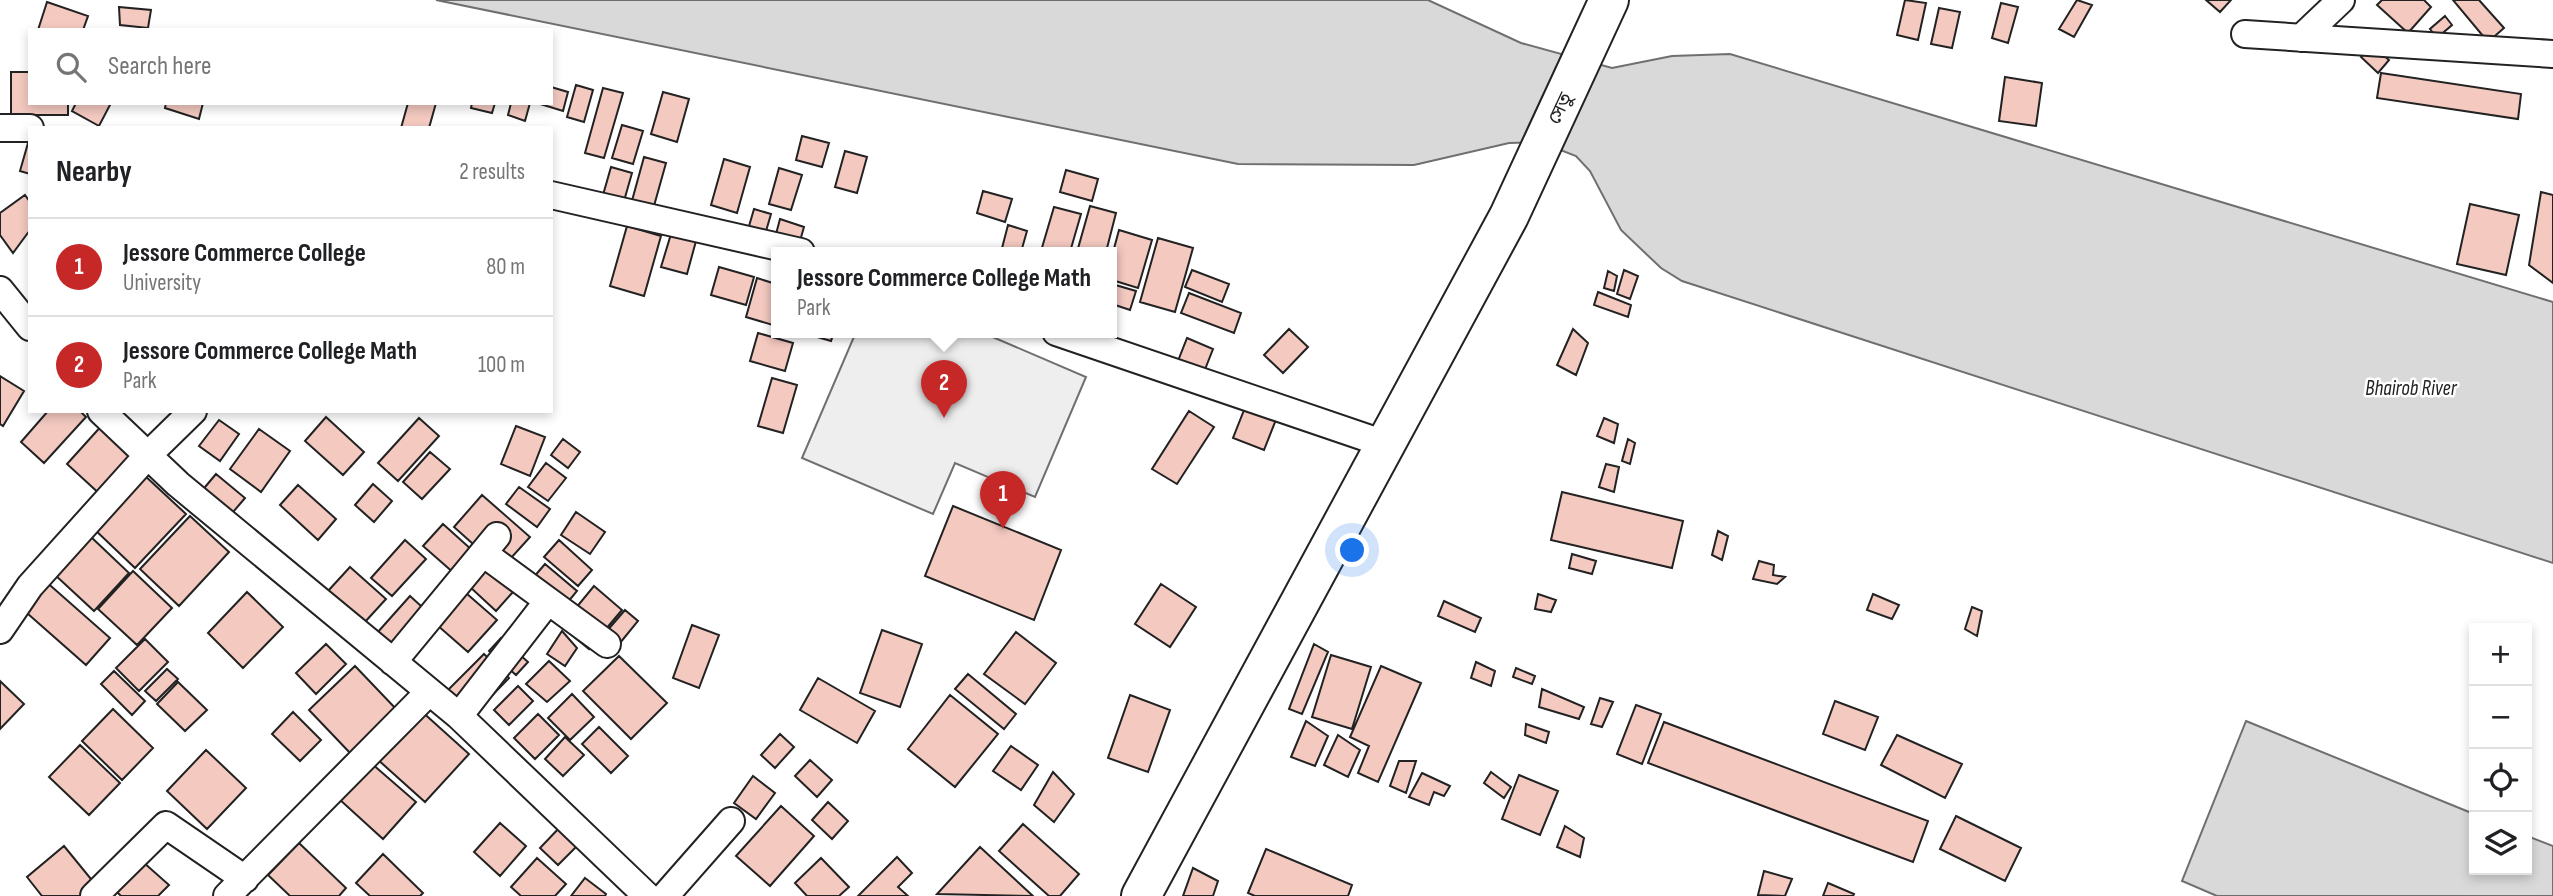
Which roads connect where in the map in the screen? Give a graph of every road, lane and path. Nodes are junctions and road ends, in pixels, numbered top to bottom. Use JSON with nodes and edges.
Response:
{"nodes":[{"id":1,"x":1609,"y":0,"type":"edge"},
{"id":2,"x":2341,"y":0,"type":"edge"},
{"id":3,"x":2245,"y":34,"type":"dead end"},
{"id":4,"x":2301,"y":38,"type":"junction"},
{"id":5,"x":2553,"y":54,"type":"edge"},
{"id":6,"x":0,"y":128,"type":"edge"},
{"id":7,"x":28,"y":128,"type":"edge"},
{"id":8,"x":553,"y":195,"type":"edge"},
{"id":9,"x":779,"y":247,"type":"edge"},
{"id":10,"x":4,"y":302,"type":"edge"},
{"id":11,"x":28,"y":325,"type":"edge"},
{"id":12,"x":1074,"y":338,"type":"edge"},
{"id":13,"x":103,"y":413,"type":"edge"},
{"id":14,"x":191,"y":413,"type":"edge"},
{"id":15,"x":1385,"y":444,"type":"junction"},
{"id":16,"x":148,"y":455,"type":"junction"},
{"id":17,"x":548,"y":601,"type":"junction"},
{"id":18,"x":0,"y":630,"type":"edge"},
{"id":19,"x":607,"y":644,"type":"dead end"},
{"id":20,"x":393,"y":662,"type":"junction"},
{"id":21,"x":429,"y":692,"type":"junction"},
{"id":22,"x":459,"y":716,"type":"junction"},
{"id":23,"x":731,"y":821,"type":"dead end"},
{"id":24,"x":236,"y":887,"type":"edge"},
{"id":25,"x":94,"y":896,"type":"edge"},
{"id":26,"x":647,"y":896,"type":"edge"},
{"id":27,"x":665,"y":896,"type":"edge"},
{"id":28,"x":1141,"y":896,"type":"edge"}],
"edges":[{"from":1,"to":15,"type":"highway","name":"সেতু"},
{"from":2,"to":4,"type":"street"},
{"from":3,"to":4,"type":"street"},
{"from":4,"to":5,"type":"street"},
{"from":6,"to":7,"type":"street"},
{"from":8,"to":9,"type":"street"},
{"from":10,"to":11,"type":"street"},
{"from":12,"to":15,"type":"street"},
{"from":13,"to":16,"type":"street"},
{"from":14,"to":16,"type":"street"},
{"from":15,"to":28,"type":"highway","name":"সেতু"},
{"from":16,"to":18,"type":"street"},
{"from":16,"to":20,"type":"street"},
{"from":17,"to":19,"type":"street"},
{"from":17,"to":20,"type":"street"},
{"from":17,"to":22,"type":"street"},
{"from":20,"to":21,"type":"street"},
{"from":21,"to":22,"type":"street"},
{"from":21,"to":24,"type":"street"},
{"from":22,"to":26,"type":"street"},
{"from":23,"to":27,"type":"street"},
{"from":24,"to":25,"type":"street"}]}
